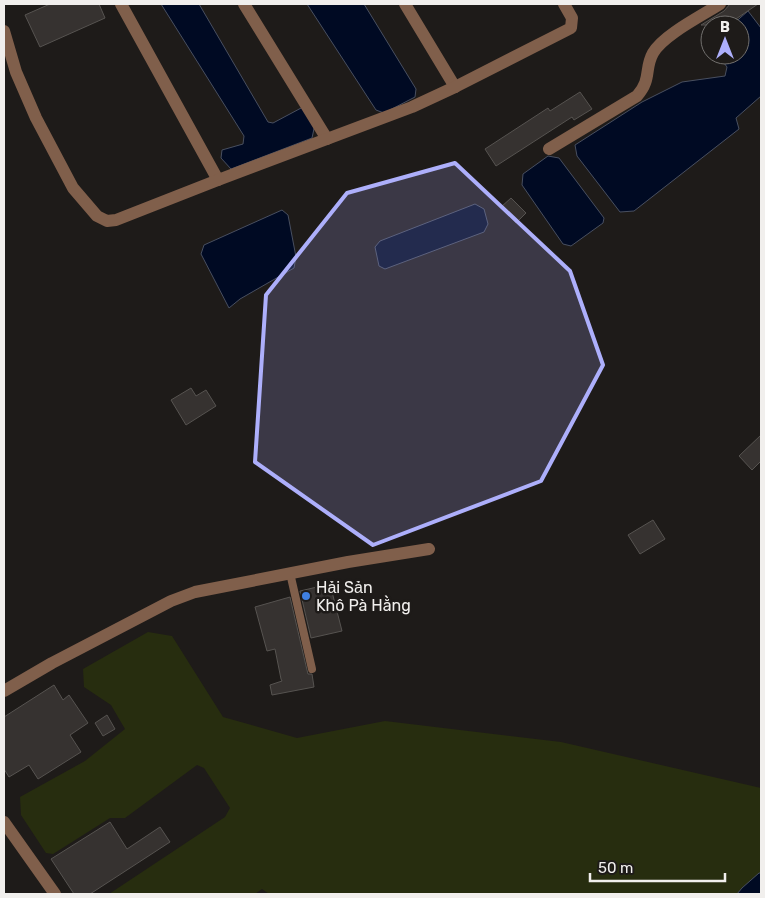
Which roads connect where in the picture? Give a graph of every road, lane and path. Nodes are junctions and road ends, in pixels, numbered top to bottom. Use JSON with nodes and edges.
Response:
{"nodes":[{"id":1,"x":121,"y":4,"type":"edge"},
{"id":2,"x":244,"y":4,"type":"edge"},
{"id":3,"x":405,"y":4,"type":"edge"},
{"id":4,"x":564,"y":4,"type":"edge"},
{"id":5,"x":720,"y":4,"type":"edge"},
{"id":6,"x":4,"y":32,"type":"edge"},
{"id":7,"x":455,"y":87,"type":"junction"},
{"id":8,"x":327,"y":139,"type":"junction"},
{"id":9,"x":549,"y":149,"type":"dead end"},
{"id":10,"x":218,"y":180,"type":"junction"},
{"id":11,"x":429,"y":549,"type":"dead end"},
{"id":12,"x":290,"y":573,"type":"junction"},
{"id":13,"x":312,"y":669,"type":"dead end"},
{"id":14,"x":4,"y":691,"type":"edge"},
{"id":15,"x":4,"y":822,"type":"edge"},
{"id":16,"x":55,"y":894,"type":"edge"}],
"edges":[{"from":1,"to":10,"type":"street"},
{"from":2,"to":8,"type":"street"},
{"from":3,"to":7,"type":"street"},
{"from":4,"to":7,"type":"street"},
{"from":5,"to":9,"type":"street"},
{"from":6,"to":10,"type":"street"},
{"from":7,"to":8,"type":"street"},
{"from":8,"to":10,"type":"street"},
{"from":11,"to":12,"type":"street"},
{"from":12,"to":13,"type":"lane"},
{"from":12,"to":14,"type":"street"},
{"from":15,"to":16,"type":"street"}]}
